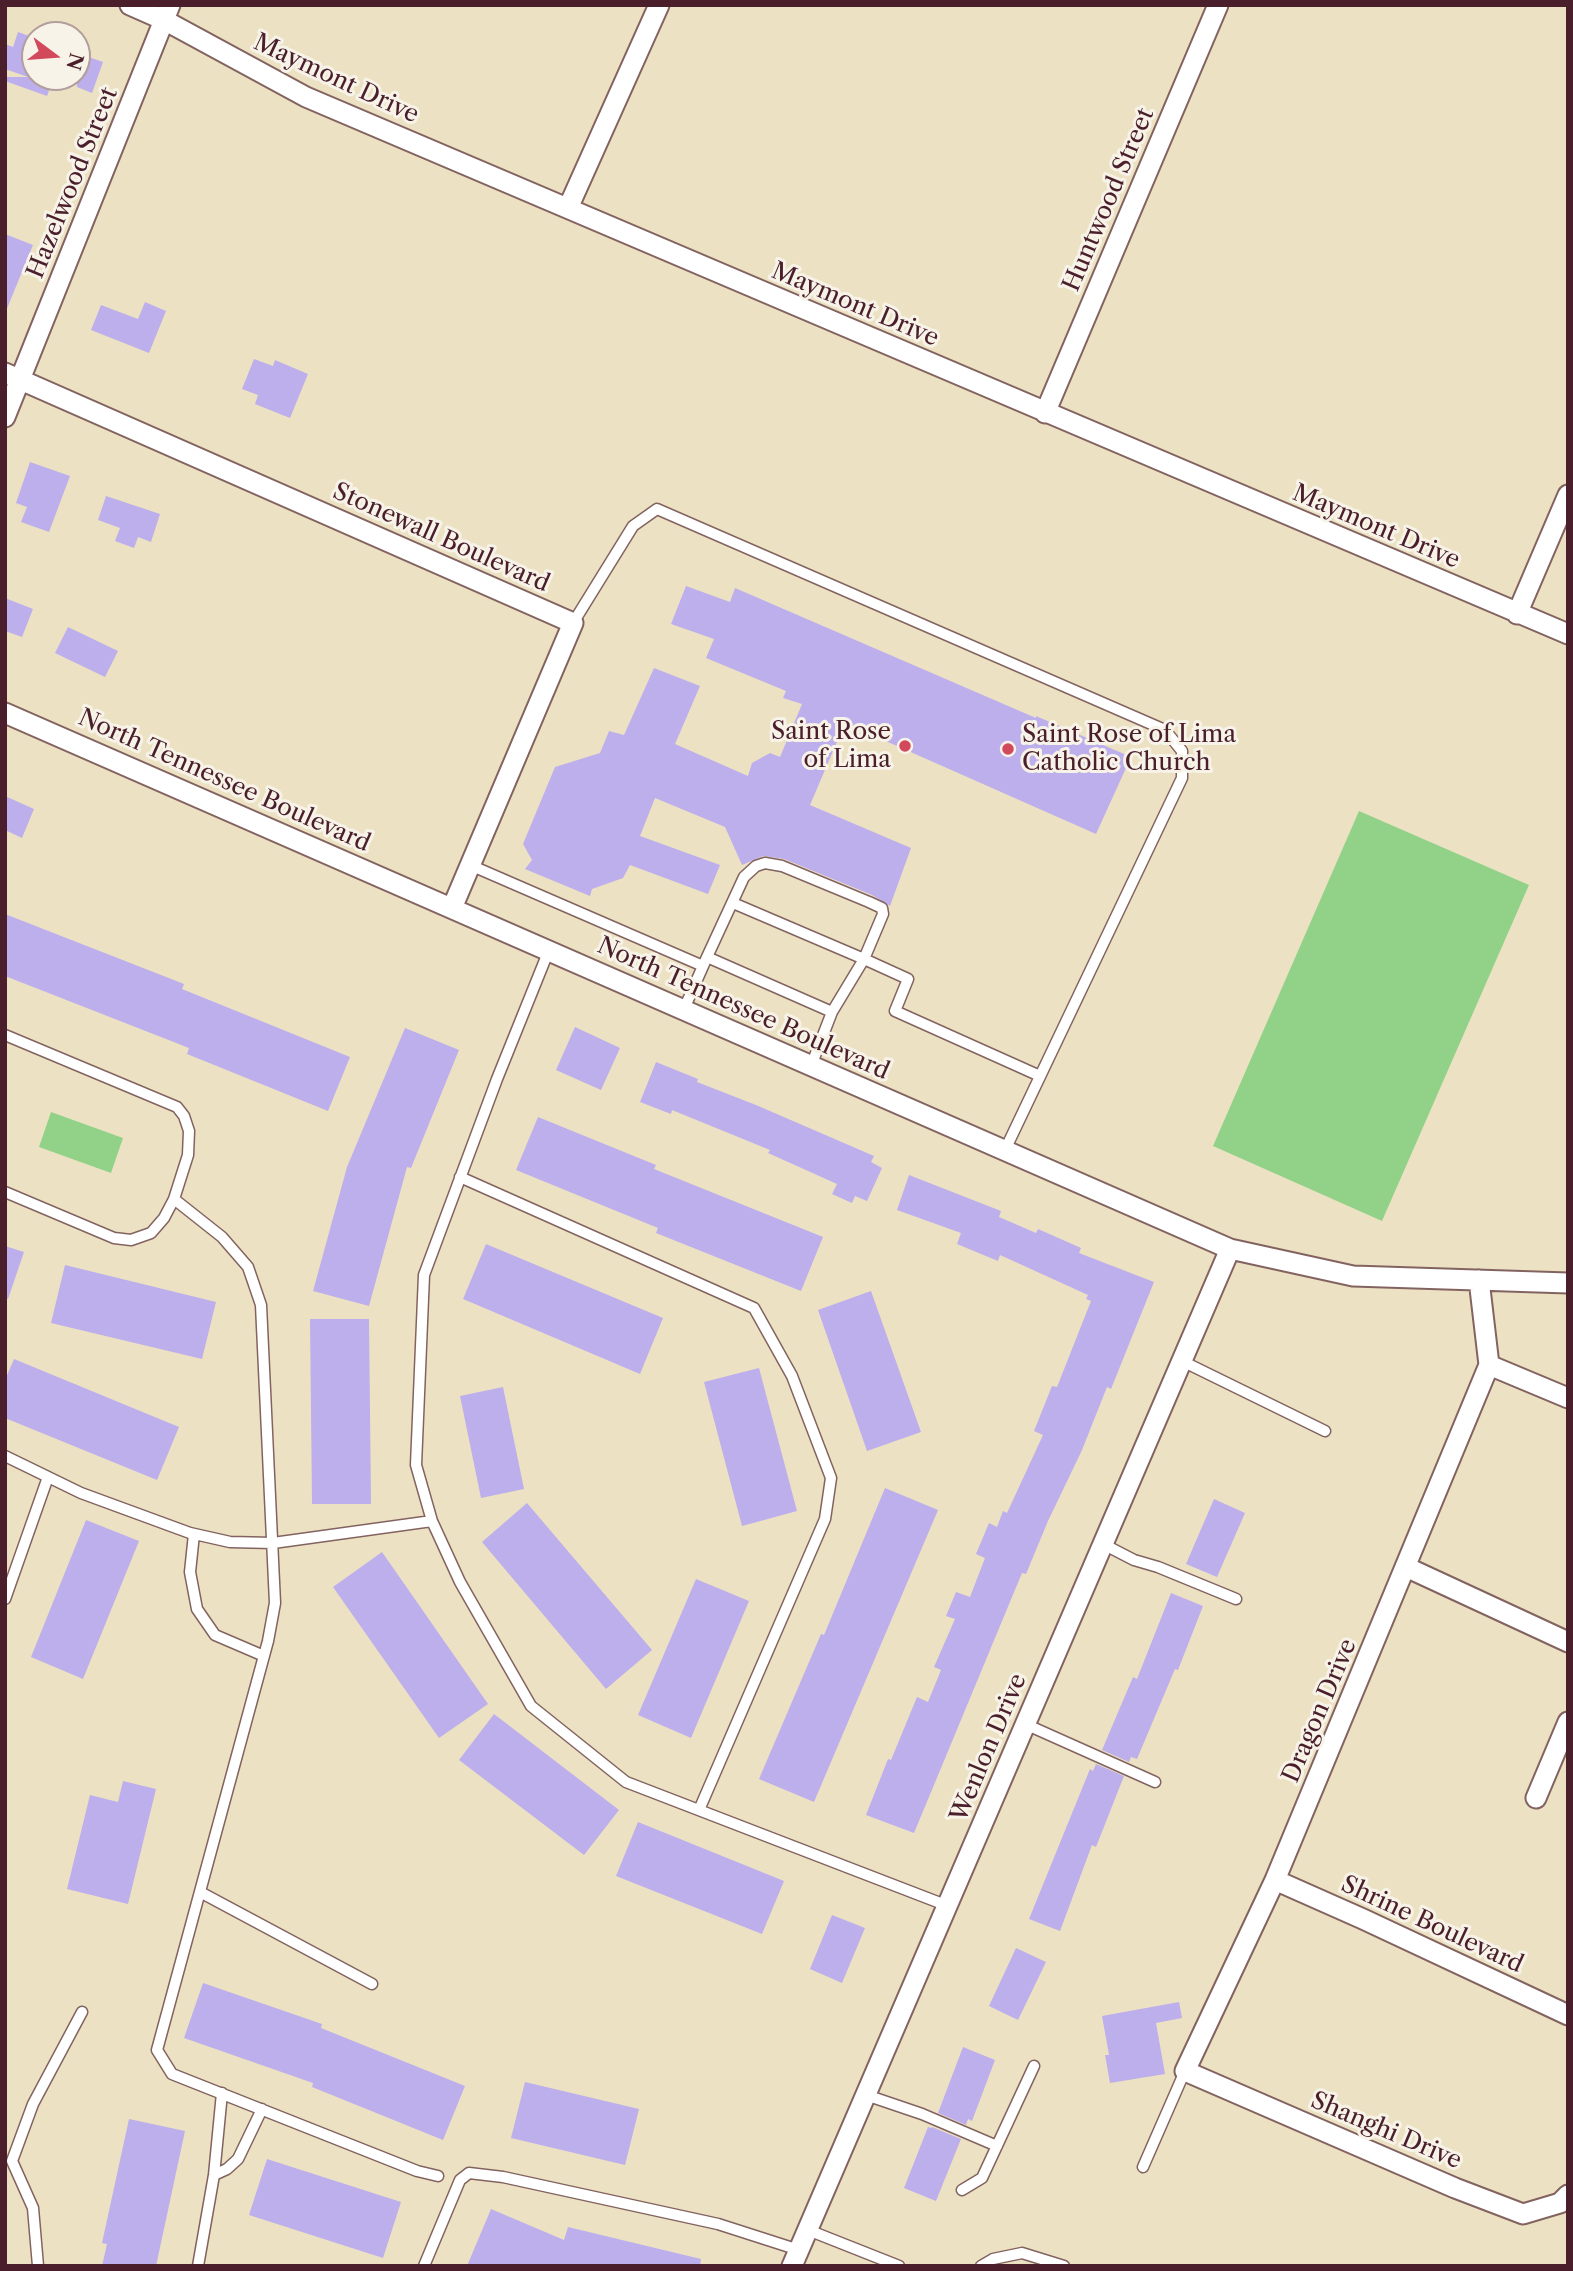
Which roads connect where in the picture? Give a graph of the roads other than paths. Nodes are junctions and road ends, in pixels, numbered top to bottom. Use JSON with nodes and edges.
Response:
{"nodes":[{"id":1,"x":130,"y":5,"type":"edge"},
{"id":2,"x":659,"y":5,"type":"edge"},
{"id":3,"x":1218,"y":5,"type":"edge"},
{"id":4,"x":167,"y":13,"type":"edge"},
{"id":5,"x":568,"y":208,"type":"junction"},
{"id":6,"x":13,"y":377,"type":"edge"},
{"id":7,"x":1045,"y":413,"type":"junction"},
{"id":8,"x":5,"y":417,"type":"edge"},
{"id":9,"x":1568,"y":495,"type":"edge"},
{"id":10,"x":1517,"y":614,"type":"junction"},
{"id":11,"x":573,"y":623,"type":"junction"},
{"id":12,"x":1568,"y":634,"type":"edge"},
{"id":13,"x":5,"y":712,"type":"edge"},
{"id":14,"x":470,"y":865,"type":"junction"},
{"id":15,"x":733,"y":903,"type":"junction"},
{"id":16,"x":452,"y":908,"type":"junction"},
{"id":17,"x":550,"y":950,"type":"junction"},
{"id":18,"x":864,"y":959,"type":"junction"},
{"id":19,"x":705,"y":962,"type":"junction"},
{"id":20,"x":684,"y":1009,"type":"junction"},
{"id":21,"x":832,"y":1012,"type":"junction"},
{"id":22,"x":5,"y":1035,"type":"edge"},
{"id":23,"x":810,"y":1066,"type":"junction"},
{"id":24,"x":1040,"y":1076,"type":"junction"},
{"id":25,"x":1005,"y":1150,"type":"junction"},
{"id":26,"x":460,"y":1177,"type":"junction"},
{"id":27,"x":5,"y":1192,"type":"edge"},
{"id":28,"x":174,"y":1199,"type":"junction"},
{"id":29,"x":1230,"y":1249,"type":"junction"},
{"id":30,"x":1479,"y":1280,"type":"junction"},
{"id":31,"x":1568,"y":1283,"type":"edge"},
{"id":32,"x":1182,"y":1361,"type":"junction"},
{"id":33,"x":1489,"y":1365,"type":"junction"},
{"id":34,"x":1568,"y":1398,"type":"edge"},
{"id":35,"x":1325,"y":1431,"type":"dead end"},
{"id":36,"x":5,"y":1456,"type":"edge"},
{"id":37,"x":48,"y":1477,"type":"junction"},
{"id":38,"x":432,"y":1521,"type":"junction"},
{"id":39,"x":194,"y":1534,"type":"junction"},
{"id":40,"x":273,"y":1543,"type":"junction"},
{"id":41,"x":1103,"y":1544,"type":"junction"},
{"id":42,"x":1406,"y":1567,"type":"junction"},
{"id":43,"x":5,"y":1599,"type":"edge"},
{"id":44,"x":1236,"y":1599,"type":"dead end"},
{"id":45,"x":1568,"y":1642,"type":"edge"},
{"id":46,"x":264,"y":1656,"type":"junction"},
{"id":47,"x":1568,"y":1721,"type":"edge"},
{"id":48,"x":1026,"y":1724,"type":"junction"},
{"id":49,"x":1156,"y":1782,"type":"dead end"},
{"id":50,"x":1536,"y":1798,"type":"dead end"},
{"id":51,"x":699,"y":1810,"type":"junction"},
{"id":52,"x":1275,"y":1881,"type":"junction"},
{"id":53,"x":200,"y":1892,"type":"junction"},
{"id":54,"x":947,"y":1906,"type":"junction"},
{"id":55,"x":372,"y":1984,"type":"dead end"},
{"id":56,"x":82,"y":2012,"type":"dead end"},
{"id":57,"x":1568,"y":2015,"type":"edge"},
{"id":58,"x":1034,"y":2066,"type":"dead end"},
{"id":59,"x":1185,"y":2071,"type":"junction"},
{"id":60,"x":222,"y":2093,"type":"junction"},
{"id":61,"x":866,"y":2095,"type":"junction"},
{"id":62,"x":262,"y":2109,"type":"junction"},
{"id":63,"x":997,"y":2146,"type":"junction"},
{"id":64,"x":1143,"y":2167,"type":"dead end"},
{"id":65,"x":214,"y":2175,"type":"junction"},
{"id":66,"x":438,"y":2176,"type":"dead end"},
{"id":67,"x":962,"y":2190,"type":"dead end"},
{"id":68,"x":1568,"y":2195,"type":"edge"},
{"id":69,"x":808,"y":2230,"type":"junction"},
{"id":70,"x":795,"y":2258,"type":"edge"},
{"id":71,"x":38,"y":2266,"type":"edge"},
{"id":72,"x":198,"y":2266,"type":"edge"},
{"id":73,"x":424,"y":2266,"type":"edge"},
{"id":74,"x":899,"y":2266,"type":"edge"},
{"id":75,"x":981,"y":2266,"type":"edge"},
{"id":76,"x":1064,"y":2266,"type":"edge"}],
"edges":[{"from":1,"to":4,"type":"street","name":"Maymont Drive"},
{"from":2,"to":5,"type":"street"},
{"from":3,"to":7,"type":"street","name":"Huntwood Street"},
{"from":4,"to":5,"type":"street","name":"Maymont Drive"},
{"from":4,"to":6,"type":"street","name":"Hazelwood Street"},
{"from":5,"to":7,"type":"street","name":"Maymont Drive"},
{"from":6,"to":8,"type":"street","name":"Hazelwood Street"},
{"from":6,"to":11,"type":"street","name":"Stonewall Boulevard"},
{"from":7,"to":10,"type":"street","name":"Maymont Drive"},
{"from":9,"to":10,"type":"street"},
{"from":10,"to":12,"type":"street","name":"Maymont Drive"},
{"from":11,"to":14,"type":"street"},
{"from":11,"to":24,"type":"lane"},
{"from":13,"to":16,"type":"street","name":"North Tennessee Boulevard"},
{"from":14,"to":16,"type":"street"},
{"from":14,"to":19,"type":"lane"},
{"from":15,"to":18,"type":"lane"},
{"from":15,"to":18,"type":"lane"},
{"from":15,"to":19,"type":"lane"},
{"from":16,"to":17,"type":"street","name":"North Tennessee Boulevard"},
{"from":17,"to":20,"type":"street","name":"North Tennessee Boulevard"},
{"from":17,"to":26,"type":"lane"},
{"from":18,"to":21,"type":"lane"},
{"from":18,"to":24,"type":"lane"},
{"from":19,"to":20,"type":"lane"},
{"from":19,"to":21,"type":"lane"},
{"from":20,"to":23,"type":"street","name":"North Tennessee Boulevard"},
{"from":21,"to":23,"type":"lane"},
{"from":22,"to":28,"type":"lane"},
{"from":23,"to":25,"type":"street","name":"North Tennessee Boulevard"},
{"from":24,"to":25,"type":"lane"},
{"from":25,"to":29,"type":"street","name":"North Tennessee Boulevard"},
{"from":26,"to":38,"type":"lane"},
{"from":26,"to":51,"type":"lane"},
{"from":27,"to":28,"type":"lane"},
{"from":28,"to":40,"type":"lane"},
{"from":29,"to":30,"type":"street","name":"North Tennessee Boulevard"},
{"from":29,"to":32,"type":"street","name":"Wenlon Drive"},
{"from":30,"to":31,"type":"street","name":"North Tennessee Boulevard"},
{"from":30,"to":33,"type":"street"},
{"from":32,"to":35,"type":"lane"},
{"from":32,"to":41,"type":"street","name":"Wenlon Drive"},
{"from":33,"to":34,"type":"street"},
{"from":33,"to":42,"type":"street","name":"Dragon Drive"},
{"from":36,"to":37,"type":"lane"},
{"from":37,"to":39,"type":"lane"},
{"from":37,"to":43,"type":"lane"},
{"from":38,"to":40,"type":"lane"},
{"from":38,"to":51,"type":"lane"},
{"from":39,"to":40,"type":"lane"},
{"from":39,"to":46,"type":"lane"},
{"from":40,"to":46,"type":"lane"},
{"from":41,"to":44,"type":"lane"},
{"from":41,"to":48,"type":"street","name":"Wenlon Drive"},
{"from":42,"to":45,"type":"street"},
{"from":42,"to":52,"type":"street","name":"Dragon Drive"},
{"from":46,"to":53,"type":"lane"},
{"from":47,"to":50,"type":"street"},
{"from":48,"to":49,"type":"lane"},
{"from":48,"to":54,"type":"street","name":"Wenlon Drive"},
{"from":51,"to":54,"type":"lane"},
{"from":52,"to":57,"type":"street","name":"Shrine Boulevard"},
{"from":52,"to":59,"type":"street","name":"Dragon Drive"},
{"from":53,"to":55,"type":"lane"},
{"from":53,"to":60,"type":"lane"},
{"from":54,"to":61,"type":"street","name":"Wenlon Drive"},
{"from":56,"to":71,"type":"lane"},
{"from":58,"to":63,"type":"lane"},
{"from":59,"to":64,"type":"lane"},
{"from":59,"to":68,"type":"street","name":"Shanghi Drive"},
{"from":60,"to":62,"type":"lane"},
{"from":60,"to":65,"type":"lane"},
{"from":61,"to":63,"type":"lane"},
{"from":61,"to":69,"type":"street","name":"Wenlon Drive"},
{"from":62,"to":65,"type":"lane"},
{"from":62,"to":66,"type":"lane"},
{"from":63,"to":67,"type":"lane"},
{"from":65,"to":72,"type":"lane"},
{"from":69,"to":70,"type":"street","name":"Wenlon Drive"},
{"from":69,"to":74,"type":"lane"},
{"from":70,"to":73,"type":"lane"},
{"from":75,"to":76,"type":"lane"}]}
